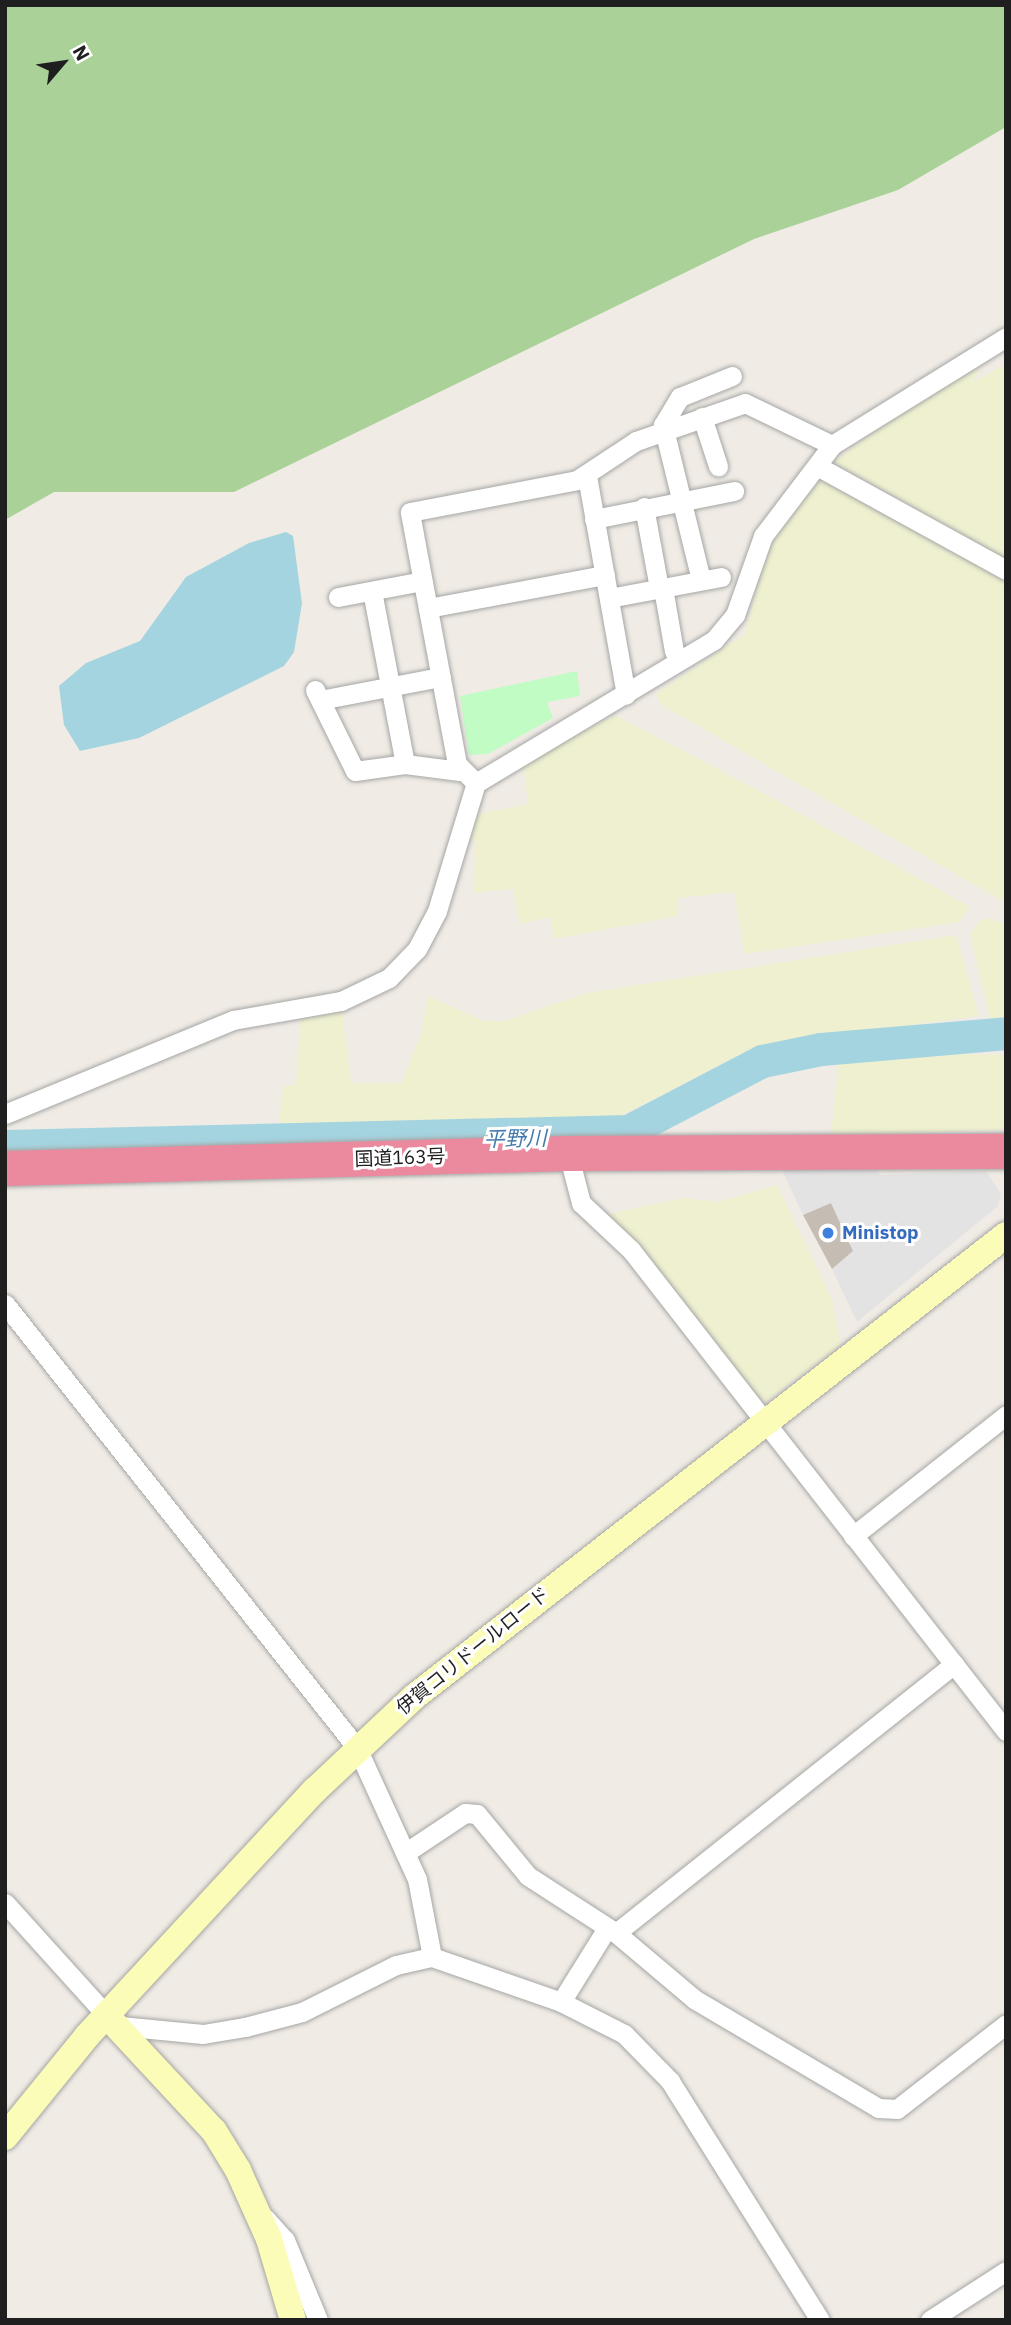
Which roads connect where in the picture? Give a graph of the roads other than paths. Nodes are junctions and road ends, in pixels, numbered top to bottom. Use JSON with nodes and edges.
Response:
{"nodes":[{"id":1,"x":1006,"y":337,"type":"edge"},
{"id":2,"x":732,"y":376,"type":"dead end"},
{"id":3,"x":702,"y":417,"type":"junction"},
{"id":4,"x":662,"y":431,"type":"junction"},
{"id":5,"x":832,"y":445,"type":"junction"},
{"id":6,"x":718,"y":466,"type":"dead end"},
{"id":7,"x":817,"y":466,"type":"junction"},
{"id":8,"x":587,"y":476,"type":"junction"},
{"id":9,"x":734,"y":491,"type":"dead end"},
{"id":10,"x":685,"y":499,"type":"junction"},
{"id":11,"x":644,"y":507,"type":"junction"},
{"id":12,"x":594,"y":519,"type":"junction"},
{"id":13,"x":1006,"y":570,"type":"edge"},
{"id":14,"x":605,"y":575,"type":"junction"},
{"id":15,"x":721,"y":577,"type":"dead end"},
{"id":16,"x":701,"y":580,"type":"junction"},
{"id":17,"x":423,"y":581,"type":"junction"},
{"id":18,"x":661,"y":588,"type":"junction"},
{"id":19,"x":372,"y":591,"type":"junction"},
{"id":20,"x":338,"y":597,"type":"dead end"},
{"id":21,"x":609,"y":598,"type":"junction"},
{"id":22,"x":428,"y":608,"type":"junction"},
{"id":23,"x":674,"y":651,"type":"dead end"},
{"id":24,"x":441,"y":677,"type":"junction"},
{"id":25,"x":389,"y":687,"type":"junction"},
{"id":26,"x":626,"y":695,"type":"junction"},
{"id":27,"x":405,"y":764,"type":"junction"},
{"id":28,"x":460,"y":771,"type":"junction"},
{"id":29,"x":476,"y":783,"type":"junction"},
{"id":30,"x":5,"y":1114,"type":"edge"},
{"id":31,"x":1006,"y":1151,"type":"edge"},
{"id":32,"x":568,"y":1153,"type":"junction"},
{"id":33,"x":5,"y":1168,"type":"edge"},
{"id":34,"x":1006,"y":1236,"type":"edge"},
{"id":35,"x":5,"y":1304,"type":"edge"},
{"id":36,"x":1006,"y":1415,"type":"edge"},
{"id":37,"x":765,"y":1422,"type":"junction"},
{"id":38,"x":853,"y":1535,"type":"junction"},
{"id":39,"x":954,"y":1664,"type":"junction"},
{"id":40,"x":1006,"y":1731,"type":"edge"},
{"id":41,"x":357,"y":1748,"type":"junction"},
{"id":42,"x":405,"y":1853,"type":"junction"},
{"id":43,"x":5,"y":1903,"type":"edge"},
{"id":44,"x":612,"y":1931,"type":"junction"},
{"id":45,"x":432,"y":1957,"type":"junction"},
{"id":46,"x":561,"y":2002,"type":"junction"},
{"id":47,"x":113,"y":2021,"type":"junction"},
{"id":48,"x":1006,"y":2024,"type":"edge"},
{"id":49,"x":5,"y":2137,"type":"edge"},
{"id":50,"x":255,"y":2207,"type":"junction"},
{"id":51,"x":1006,"y":2271,"type":"edge"},
{"id":52,"x":293,"y":2320,"type":"edge"},
{"id":53,"x":318,"y":2320,"type":"edge"},
{"id":54,"x":820,"y":2320,"type":"edge"},
{"id":55,"x":930,"y":2320,"type":"edge"}],
"edges":[{"from":1,"to":5,"type":"street"},
{"from":2,"to":4,"type":"street"},
{"from":3,"to":4,"type":"street"},
{"from":3,"to":5,"type":"street"},
{"from":3,"to":6,"type":"street"},
{"from":4,"to":8,"type":"street"},
{"from":4,"to":10,"type":"street"},
{"from":5,"to":7,"type":"street"},
{"from":7,"to":13,"type":"street"},
{"from":7,"to":26,"type":"street"},
{"from":8,"to":12,"type":"street"},
{"from":8,"to":17,"type":"street"},
{"from":9,"to":10,"type":"street"},
{"from":10,"to":11,"type":"street"},
{"from":10,"to":16,"type":"street"},
{"from":11,"to":12,"type":"street"},
{"from":11,"to":18,"type":"street"},
{"from":12,"to":14,"type":"street"},
{"from":14,"to":21,"type":"street"},
{"from":14,"to":22,"type":"street"},
{"from":15,"to":16,"type":"street"},
{"from":16,"to":18,"type":"street"},
{"from":17,"to":19,"type":"street"},
{"from":17,"to":22,"type":"street"},
{"from":18,"to":21,"type":"street"},
{"from":18,"to":23,"type":"street"},
{"from":19,"to":20,"type":"street"},
{"from":19,"to":25,"type":"street"},
{"from":21,"to":26,"type":"street"},
{"from":22,"to":24,"type":"street"},
{"from":24,"to":25,"type":"street"},
{"from":24,"to":28,"type":"street"},
{"from":25,"to":27,"type":"street"},
{"from":25,"to":27,"type":"street"},
{"from":26,"to":29,"type":"street"},
{"from":27,"to":28,"type":"street"},
{"from":28,"to":29,"type":"street"},
{"from":29,"to":30,"type":"street"},
{"from":31,"to":32,"type":"highway","name":"国道163号"},
{"from":32,"to":33,"type":"highway","name":"国道163号"},
{"from":32,"to":37,"type":"street"},
{"from":34,"to":37,"type":"street","name":"伊賀コリドールロード"},
{"from":35,"to":41,"type":"street"},
{"from":36,"to":38,"type":"street"},
{"from":37,"to":38,"type":"street"},
{"from":37,"to":41,"type":"street","name":"伊賀コリドールロード"},
{"from":38,"to":39,"type":"street"},
{"from":39,"to":40,"type":"street"},
{"from":39,"to":44,"type":"street"},
{"from":41,"to":42,"type":"street"},
{"from":41,"to":47,"type":"street","name":"伊賀コリドールロード"},
{"from":42,"to":44,"type":"street"},
{"from":42,"to":45,"type":"street"},
{"from":43,"to":47,"type":"street"},
{"from":44,"to":46,"type":"street"},
{"from":44,"to":48,"type":"street"},
{"from":45,"to":46,"type":"street"},
{"from":45,"to":47,"type":"street"},
{"from":46,"to":54,"type":"street"},
{"from":47,"to":49,"type":"street","name":"伊賀コリドールロード"},
{"from":47,"to":50,"type":"street"},
{"from":50,"to":52,"type":"street"},
{"from":50,"to":53,"type":"street"},
{"from":51,"to":55,"type":"street"}]}
